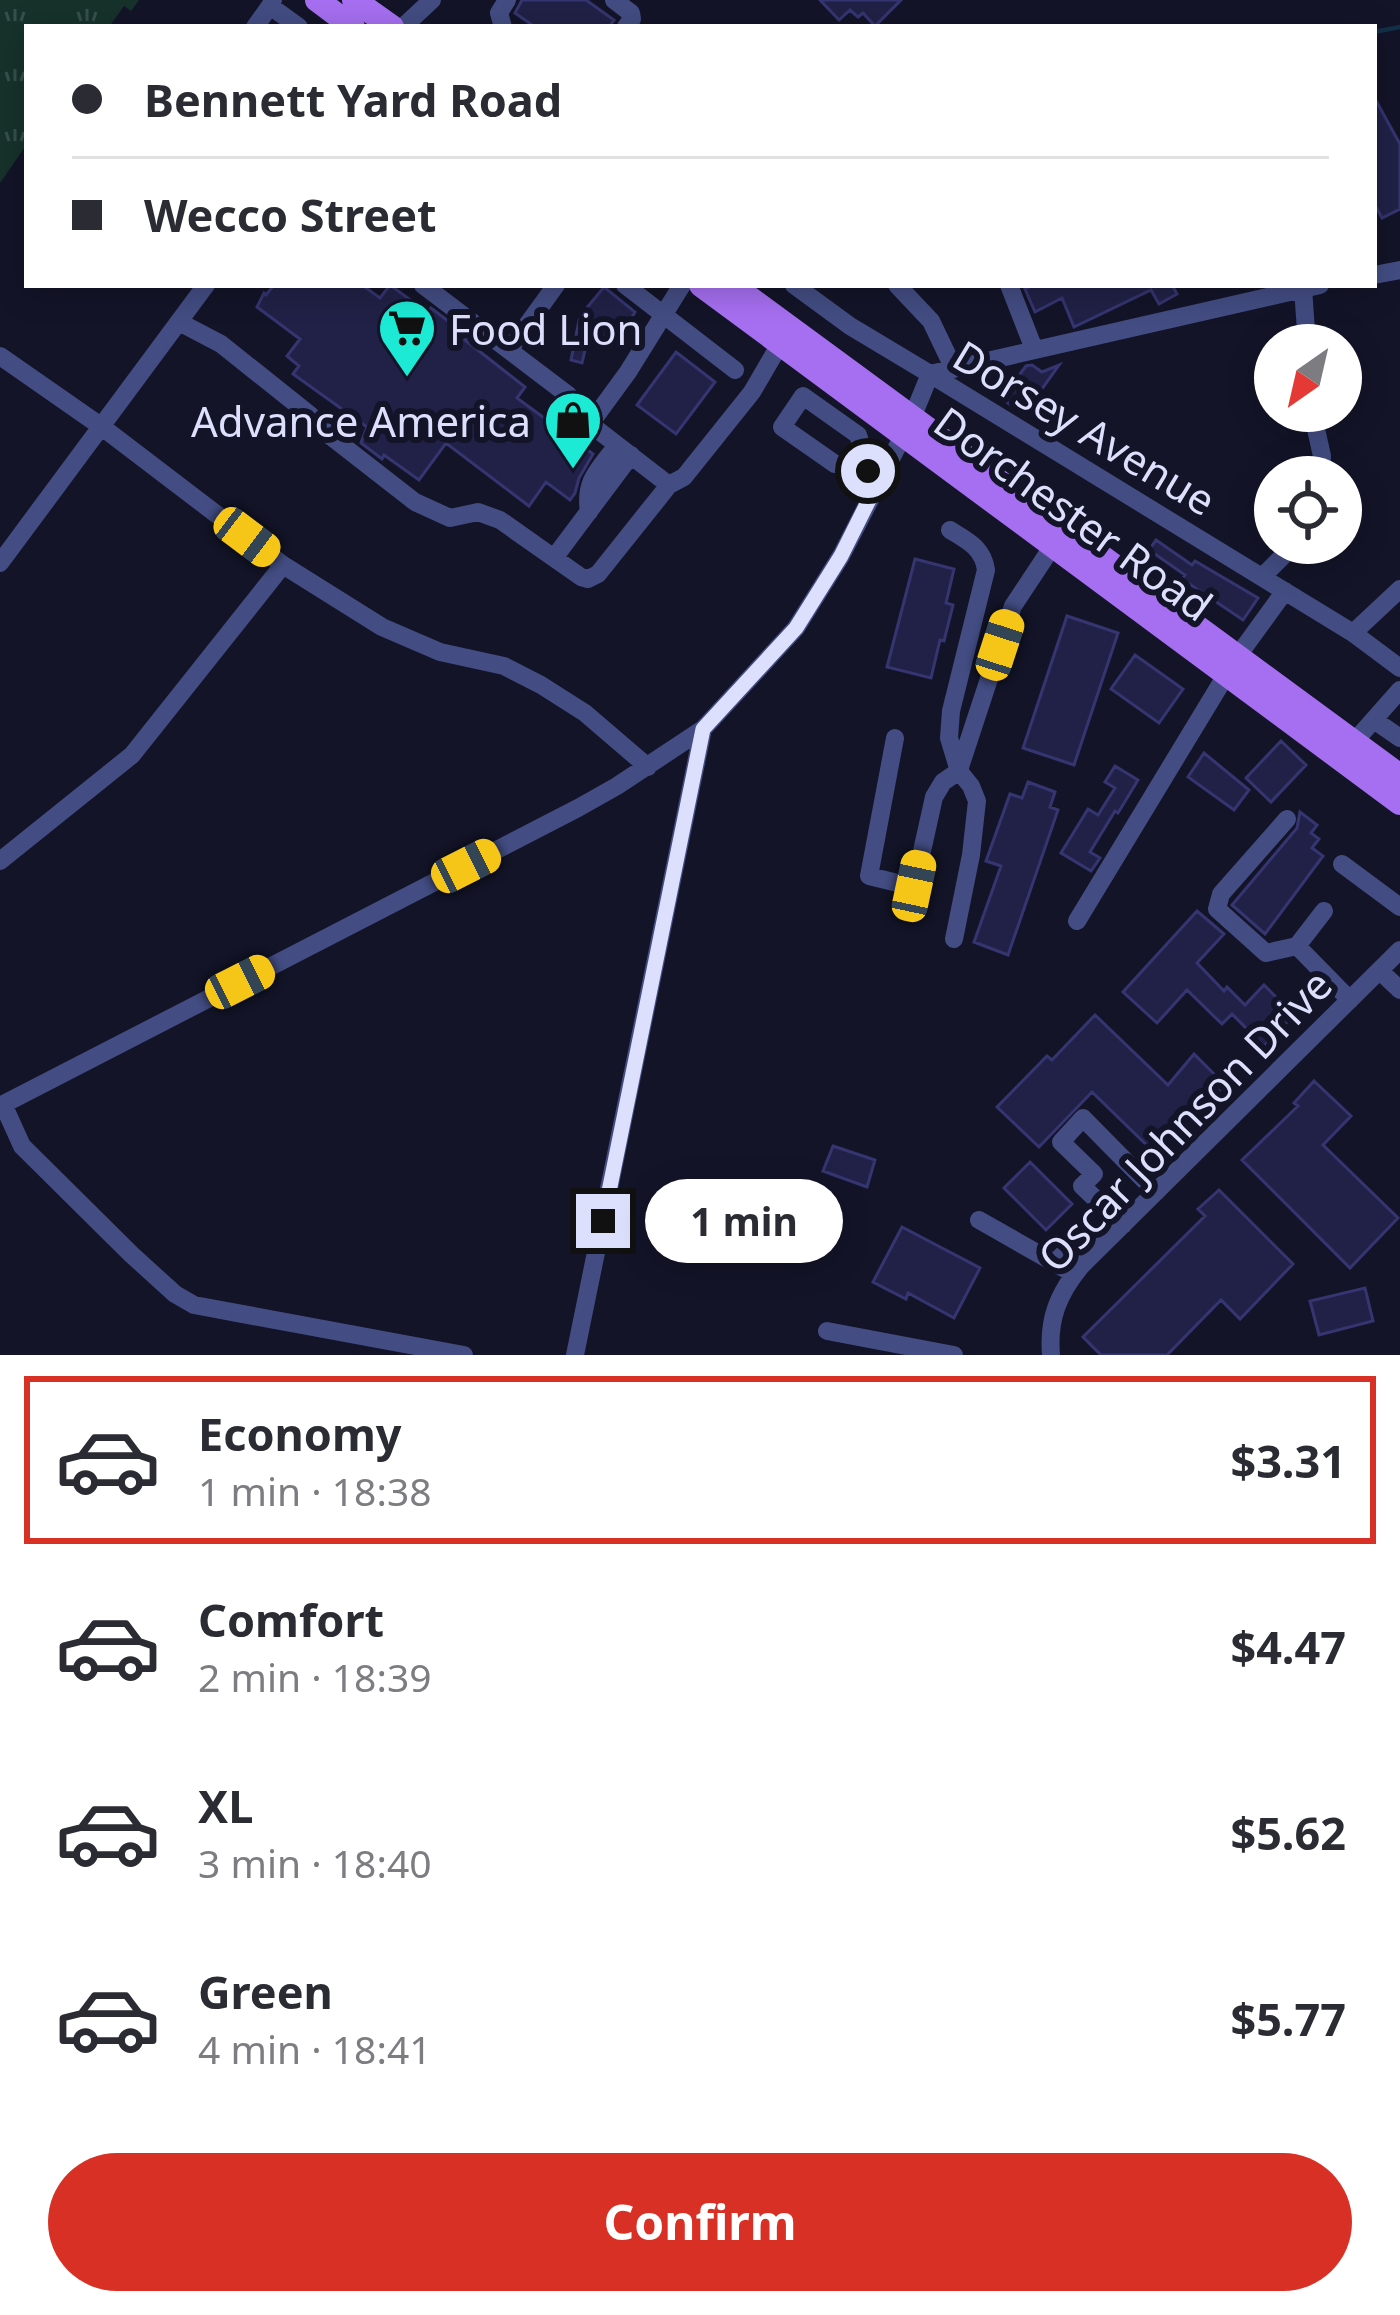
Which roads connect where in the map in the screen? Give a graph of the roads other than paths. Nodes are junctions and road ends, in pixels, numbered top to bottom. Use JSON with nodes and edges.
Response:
{"nodes":[{"id":1,"x":316,"y":0,"type":"edge"},
{"id":2,"x":354,"y":0,"type":"edge"},
{"id":3,"x":433,"y":0,"type":"edge"},
{"id":4,"x":614,"y":0,"type":"edge"},
{"id":5,"x":271,"y":3,"type":"edge"},
{"id":6,"x":296,"y":24,"type":"edge"},
{"id":7,"x":349,"y":24,"type":"edge"},
{"id":8,"x":388,"y":24,"type":"edge"},
{"id":9,"x":406,"y":24,"type":"edge"},
{"id":10,"x":629,"y":24,"type":"edge"},
{"id":11,"x":204,"y":288,"type":"edge"},
{"id":12,"x":427,"y":288,"type":"edge"},
{"id":13,"x":554,"y":288,"type":"edge"},
{"id":14,"x":629,"y":288,"type":"edge"},
{"id":15,"x":680,"y":288,"type":"edge"},
{"id":16,"x":704,"y":288,"type":"edge"},
{"id":17,"x":736,"y":288,"type":"edge"},
{"id":18,"x":806,"y":288,"type":"edge"},
{"id":19,"x":900,"y":288,"type":"edge"},
{"id":20,"x":1010,"y":288,"type":"edge"},
{"id":21,"x":1301,"y":288,"type":"edge"},
{"id":22,"x":1310,"y":288,"type":"edge"},
{"id":23,"x":663,"y":315,"type":"junction"},
{"id":24,"x":179,"y":322,"type":"junction"},
{"id":25,"x":1307,"y":324,"type":"edge"},
{"id":26,"x":781,"y":344,"type":"junction"},
{"id":27,"x":509,"y":350,"type":"junction"},
{"id":28,"x":1034,"y":350,"type":"junction"},
{"id":29,"x":0,"y":356,"type":"edge"},
{"id":30,"x":954,"y":369,"type":"junction"},
{"id":31,"x":735,"y":370,"type":"dead end"},
{"id":32,"x":930,"y":374,"type":"junction"},
{"id":33,"x":590,"y":424,"type":"junction"},
{"id":34,"x":907,"y":426,"type":"junction"},
{"id":35,"x":102,"y":427,"type":"junction"},
{"id":36,"x":624,"y":450,"type":"junction"},
{"id":37,"x":856,"y":469,"type":"junction"},
{"id":38,"x":882,"y":474,"type":"junction"},
{"id":39,"x":669,"y":485,"type":"junction"},
{"id":40,"x":950,"y":530,"type":"dead end"},
{"id":41,"x":1059,"y":538,"type":"junction"},
{"id":42,"x":554,"y":558,"type":"junction"},
{"id":43,"x":0,"y":563,"type":"edge"},
{"id":44,"x":1275,"y":564,"type":"edge"},
{"id":45,"x":283,"y":565,"type":"junction"},
{"id":46,"x":1262,"y":577,"type":"junction"},
{"id":47,"x":981,"y":589,"type":"junction"},
{"id":48,"x":1400,"y":590,"type":"edge"},
{"id":49,"x":1285,"y":592,"type":"junction"},
{"id":50,"x":1015,"y":602,"type":"junction"},
{"id":51,"x":1353,"y":633,"type":"junction"},
{"id":52,"x":1232,"y":666,"type":"junction"},
{"id":53,"x":1400,"y":668,"type":"edge"},
{"id":54,"x":959,"y":677,"type":"junction"},
{"id":55,"x":987,"y":684,"type":"junction"},
{"id":56,"x":1398,"y":697,"type":"edge"},
{"id":57,"x":1374,"y":720,"type":"junction"},
{"id":58,"x":703,"y":729,"type":"junction"},
{"id":59,"x":895,"y":738,"type":"dead end"},
{"id":60,"x":1400,"y":739,"type":"edge"},
{"id":61,"x":1354,"y":742,"type":"junction"},
{"id":62,"x":647,"y":766,"type":"junction"},
{"id":63,"x":958,"y":771,"type":"junction"},
{"id":64,"x":1400,"y":776,"type":"edge"},
{"id":65,"x":1400,"y":803,"type":"edge"},
{"id":66,"x":1287,"y":819,"type":"dead end"},
{"id":67,"x":0,"y":861,"type":"edge"},
{"id":68,"x":1342,"y":864,"type":"dead end"},
{"id":69,"x":1400,"y":908,"type":"edge"},
{"id":70,"x":1324,"y":911,"type":"dead end"},
{"id":71,"x":1077,"y":921,"type":"dead end"},
{"id":72,"x":954,"y":939,"type":"dead end"},
{"id":73,"x":1297,"y":946,"type":"junction"},
{"id":74,"x":1400,"y":950,"type":"edge"},
{"id":75,"x":1380,"y":971,"type":"junction"},
{"id":76,"x":1400,"y":990,"type":"edge"},
{"id":77,"x":1350,"y":1000,"type":"junction"},
{"id":78,"x":1,"y":1105,"type":"edge"},
{"id":79,"x":1156,"y":1192,"type":"junction"},
{"id":80,"x":980,"y":1220,"type":"dead end"},
{"id":81,"x":1123,"y":1225,"type":"junction"},
{"id":82,"x":1086,"y":1230,"type":"dead end"},
{"id":83,"x":1056,"y":1262,"type":"junction"},
{"id":84,"x":1074,"y":1274,"type":"junction"},
{"id":85,"x":827,"y":1331,"type":"dead end"},
{"id":86,"x":464,"y":1355,"type":"edge"},
{"id":87,"x":575,"y":1355,"type":"edge"},
{"id":88,"x":954,"y":1355,"type":"edge"},
{"id":89,"x":1052,"y":1355,"type":"edge"}],
"edges":[{"from":1,"to":7,"type":"main road"},
{"from":2,"to":8,"type":"main road"},
{"from":3,"to":9,"type":"street"},
{"from":4,"to":10,"type":"street"},
{"from":5,"to":6,"type":"street"},
{"from":11,"to":24,"type":"street"},
{"from":12,"to":27,"type":"street"},
{"from":13,"to":27,"type":"street"},
{"from":14,"to":23,"type":"street"},
{"from":15,"to":23,"type":"street"},
{"from":16,"to":26,"type":"main road","name":"Dorchester Road"},
{"from":17,"to":34,"type":"main road","name":"Dorchester Road"},
{"from":18,"to":32,"type":"street","name":"Dorsey Avenue"},
{"from":19,"to":30,"type":"street"},
{"from":20,"to":28,"type":"street"},
{"from":21,"to":28,"type":"street"},
{"from":22,"to":25,"type":"street"},
{"from":23,"to":31,"type":"street"},
{"from":23,"to":33,"type":"street"},
{"from":24,"to":35,"type":"street"},
{"from":24,"to":42,"type":"street"},
{"from":26,"to":34,"type":"main road","name":"Dorchester Road"},
{"from":26,"to":39,"type":"street"},
{"from":27,"to":33,"type":"street"},
{"from":28,"to":30,"type":"street"},
{"from":29,"to":35,"type":"street"},
{"from":30,"to":32,"type":"street"},
{"from":32,"to":34,"type":"street"},
{"from":32,"to":46,"type":"street","name":"Dorsey Avenue"},
{"from":33,"to":36,"type":"street"},
{"from":34,"to":38,"type":"street"},
{"from":34,"to":41,"type":"main road","name":"Dorchester Road"},
{"from":35,"to":43,"type":"street"},
{"from":35,"to":45,"type":"street"},
{"from":36,"to":39,"type":"street"},
{"from":36,"to":42,"type":"street"},
{"from":37,"to":37,"type":"street"},
{"from":37,"to":38,"type":"street"},
{"from":38,"to":58,"type":"street"},
{"from":39,"to":42,"type":"street"},
{"from":40,"to":47,"type":"street"},
{"from":41,"to":50,"type":"street"},
{"from":41,"to":52,"type":"main road","name":"Dorchester Road"},
{"from":44,"to":46,"type":"street"},
{"from":45,"to":62,"type":"street"},
{"from":45,"to":67,"type":"street"},
{"from":46,"to":49,"type":"street","name":"Dorsey Avenue"},
{"from":47,"to":50,"type":"street"},
{"from":47,"to":54,"type":"street"},
{"from":48,"to":51,"type":"street"},
{"from":49,"to":51,"type":"street","name":"Dorsey Avenue"},
{"from":49,"to":52,"type":"street"},
{"from":50,"to":55,"type":"street"},
{"from":51,"to":53,"type":"street","name":"Dorsey Avenue"},
{"from":52,"to":61,"type":"main road","name":"Dorchester Road"},
{"from":52,"to":65,"type":"main road","name":"Dorchester Road"},
{"from":52,"to":71,"type":"street"},
{"from":54,"to":55,"type":"street"},
{"from":54,"to":63,"type":"street"},
{"from":55,"to":63,"type":"street"},
{"from":56,"to":57,"type":"street"},
{"from":57,"to":60,"type":"street"},
{"from":57,"to":61,"type":"street"},
{"from":58,"to":62,"type":"street"},
{"from":58,"to":87,"type":"street"},
{"from":59,"to":63,"type":"street"},
{"from":61,"to":64,"type":"main road","name":"Dorchester Road"},
{"from":62,"to":78,"type":"street"},
{"from":63,"to":72,"type":"street"},
{"from":66,"to":73,"type":"street"},
{"from":68,"to":69,"type":"street"},
{"from":70,"to":73,"type":"street"},
{"from":73,"to":77,"type":"street"},
{"from":74,"to":75,"type":"street","name":"Oscar Johnson Drive"},
{"from":75,"to":76,"type":"street"},
{"from":75,"to":77,"type":"street","name":"Oscar Johnson Drive"},
{"from":77,"to":79,"type":"street","name":"Oscar Johnson Drive"},
{"from":78,"to":86,"type":"street"},
{"from":79,"to":81,"type":"street","name":"Oscar Johnson Drive"},
{"from":79,"to":81,"type":"street"},
{"from":80,"to":83,"type":"street"},
{"from":81,"to":84,"type":"street","name":"Oscar Johnson Drive"},
{"from":82,"to":83,"type":"street"},
{"from":83,"to":84,"type":"street"},
{"from":84,"to":89,"type":"street","name":"Oscar Johnson Drive"},
{"from":85,"to":88,"type":"street"}]}
